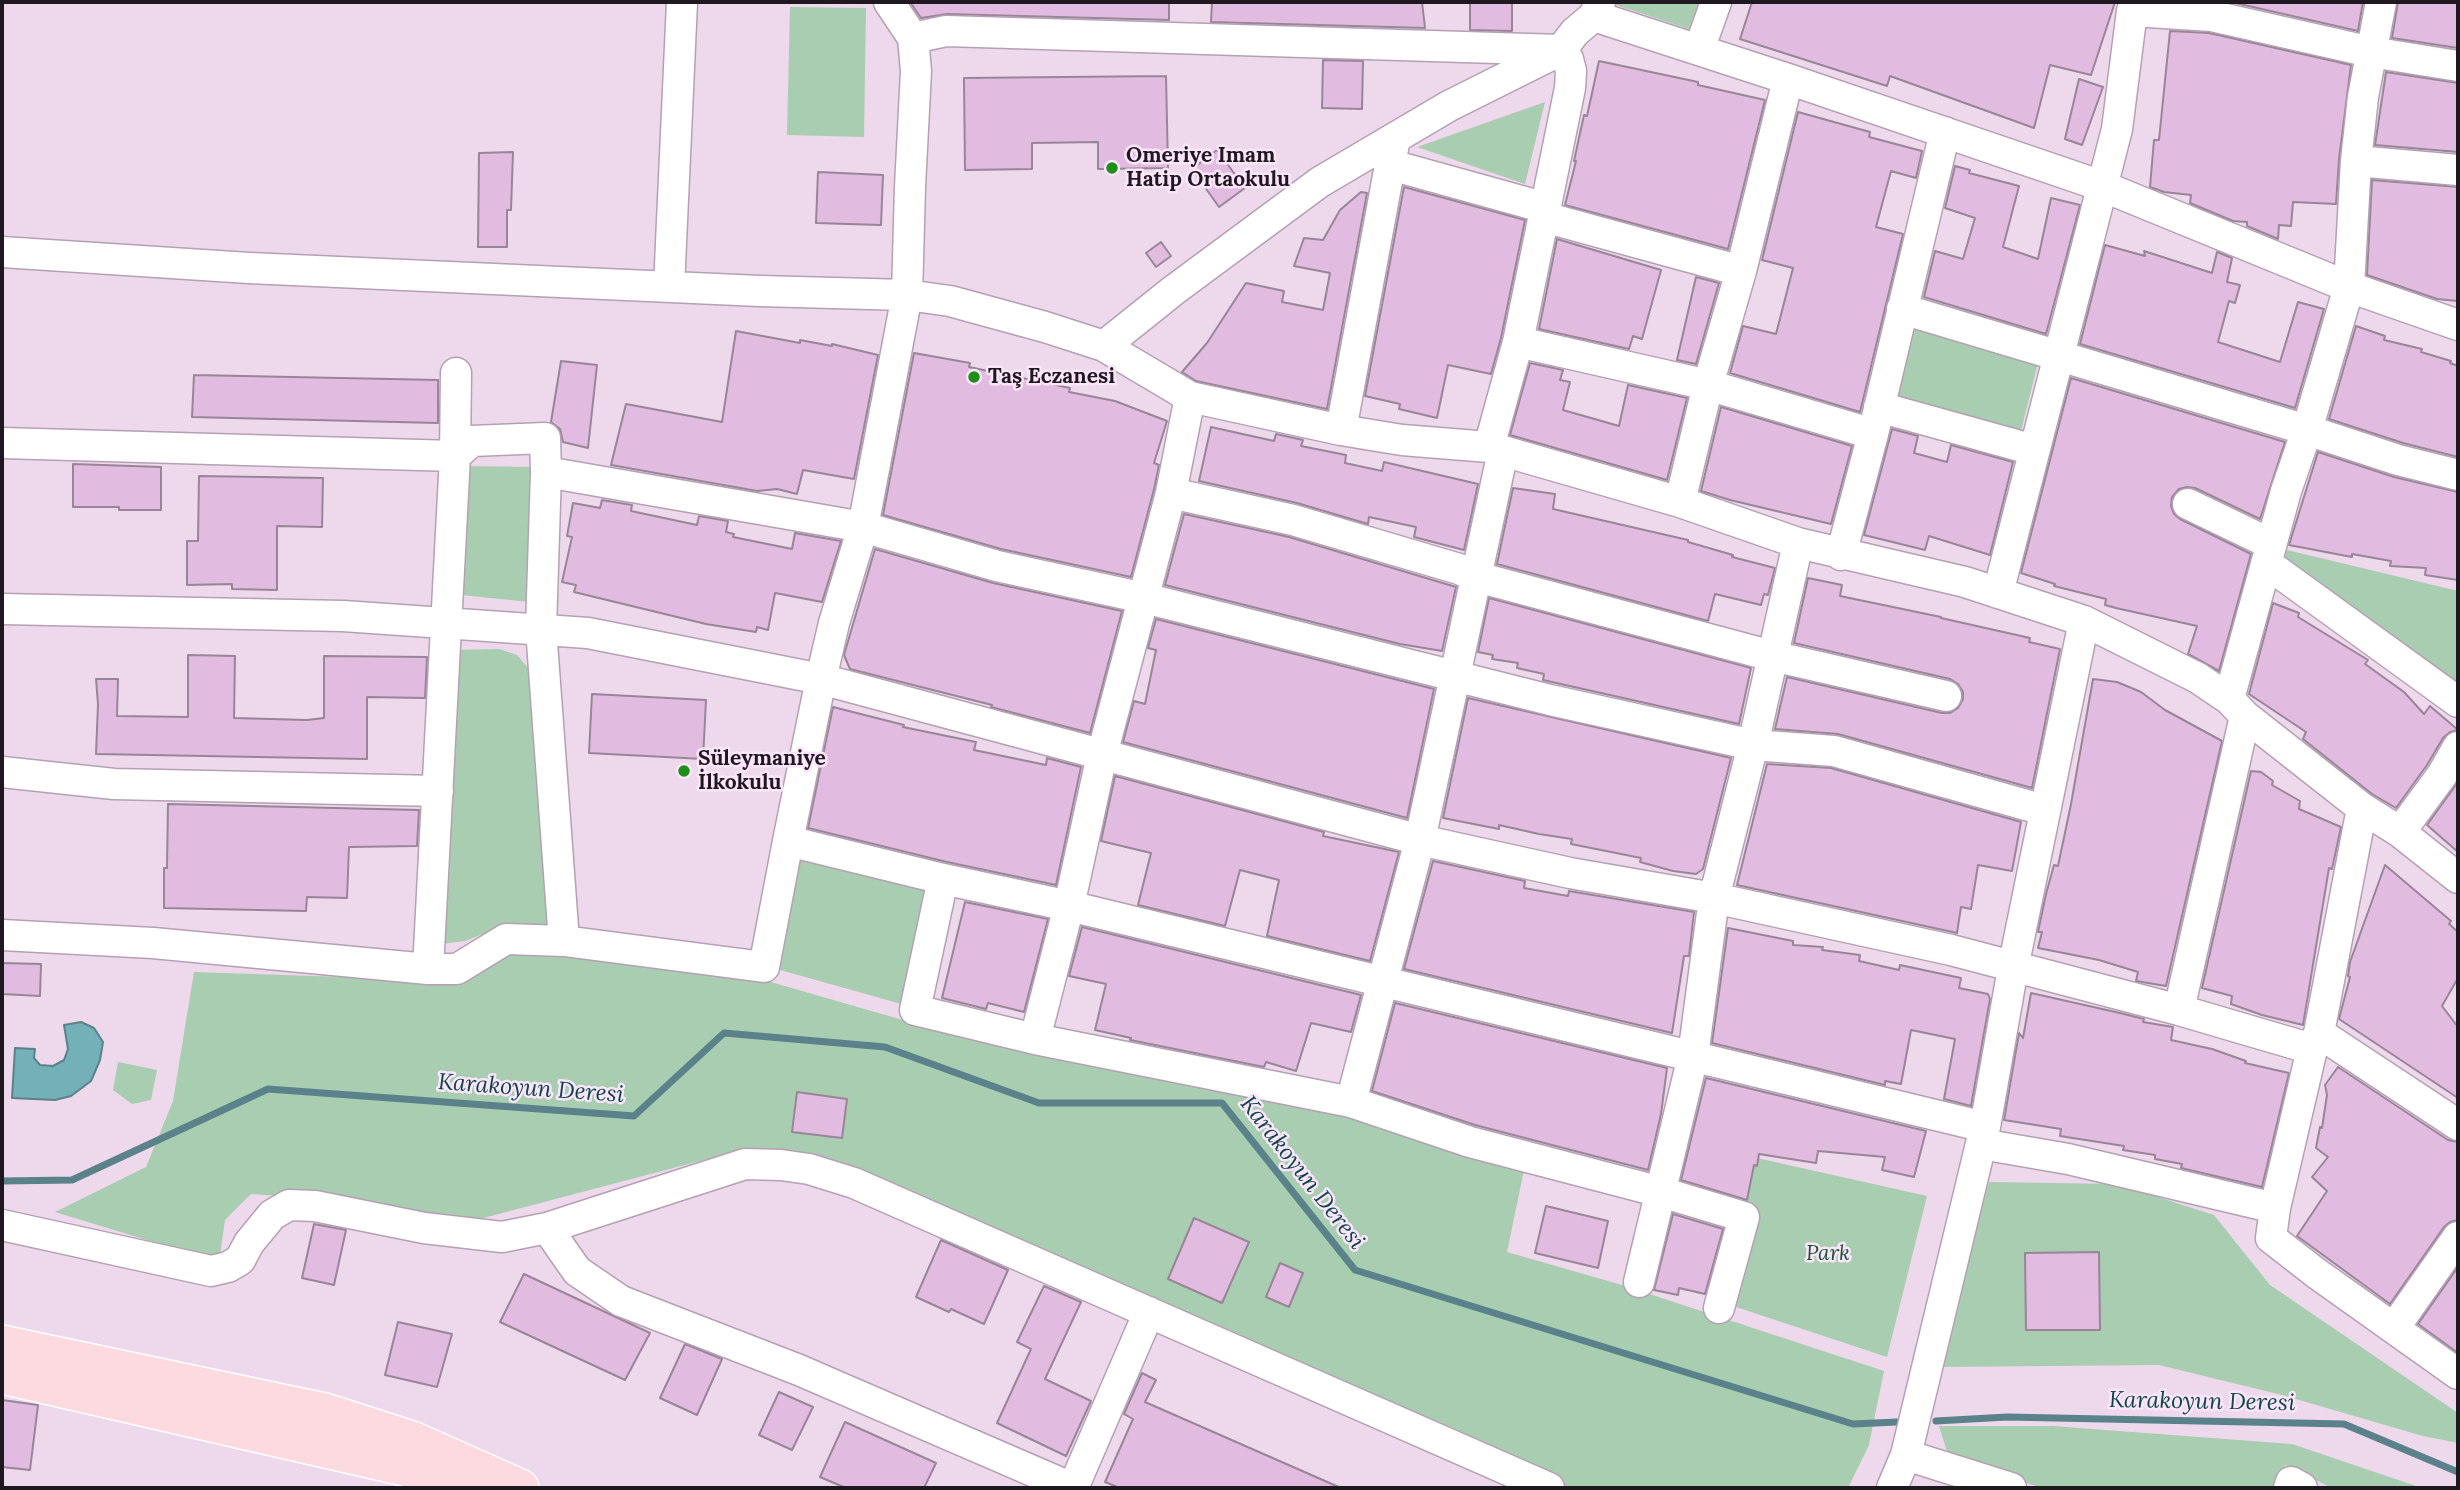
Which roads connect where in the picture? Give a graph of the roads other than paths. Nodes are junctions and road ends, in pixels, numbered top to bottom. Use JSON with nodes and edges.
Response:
{"nodes":[{"id":1,"x":682,"y":2,"type":"edge"},
{"id":2,"x":889,"y":2,"type":"edge"},
{"id":3,"x":1716,"y":2,"type":"edge"},
{"id":4,"x":2381,"y":2,"type":"edge"},
{"id":5,"x":2131,"y":6,"type":"edge"},
{"id":6,"x":1597,"y":9,"type":"edge"},
{"id":7,"x":2213,"y":9,"type":"edge"},
{"id":8,"x":913,"y":37,"type":"junction"},
{"id":9,"x":1561,"y":50,"type":"junction"},
{"id":10,"x":1699,"y":50,"type":"junction"},
{"id":11,"x":2371,"y":52,"type":"junction"},
{"id":12,"x":2458,"y":66,"type":"edge"},
{"id":13,"x":1788,"y":79,"type":"junction"},
{"id":14,"x":1945,"y":132,"type":"junction"},
{"id":15,"x":1393,"y":151,"type":"junction"},
{"id":16,"x":2356,"y":161,"type":"junction"},
{"id":17,"x":2458,"y":170,"type":"edge"},
{"id":18,"x":2102,"y":186,"type":"junction"},
{"id":19,"x":1545,"y":213,"type":"junction"},
{"id":20,"x":2,"y":252,"type":"edge"},
{"id":21,"x":1741,"y":271,"type":"junction"},
{"id":22,"x":669,"y":287,"type":"junction"},
{"id":23,"x":2349,"y":287,"type":"junction"},
{"id":24,"x":907,"y":295,"type":"junction"},
{"id":25,"x":1902,"y":309,"type":"junction"},
{"id":26,"x":2458,"y":325,"type":"edge"},
{"id":27,"x":1518,"y":342,"type":"junction"},
{"id":28,"x":1104,"y":346,"type":"junction"},
{"id":29,"x":2060,"y":358,"type":"junction"},
{"id":30,"x":456,"y":373,"type":"dead end"},
{"id":31,"x":1708,"y":385,"type":"junction"},
{"id":32,"x":1190,"y":397,"type":"junction"},
{"id":33,"x":1876,"y":420,"type":"junction"},
{"id":34,"x":1341,"y":430,"type":"junction"},
{"id":35,"x":2307,"y":430,"type":"junction"},
{"id":36,"x":2,"y":443,"type":"edge"},
{"id":37,"x":1496,"y":449,"type":"junction"},
{"id":38,"x":2035,"y":450,"type":"junction"},
{"id":39,"x":455,"y":456,"type":"junction"},
{"id":40,"x":546,"y":472,"type":"junction"},
{"id":41,"x":2458,"y":475,"type":"edge"},
{"id":42,"x":1171,"y":493,"type":"junction"},
{"id":43,"x":1681,"y":502,"type":"junction"},
{"id":44,"x":2188,"y":504,"type":"dead end"},
{"id":45,"x":863,"y":527,"type":"junction"},
{"id":46,"x":1798,"y":544,"type":"junction"},
{"id":47,"x":2268,"y":554,"type":"junction"},
{"id":48,"x":1841,"y":555,"type":"junction"},
{"id":49,"x":1477,"y":577,"type":"junction"},
{"id":50,"x":1998,"y":593,"type":"junction"},
{"id":51,"x":1144,"y":598,"type":"junction"},
{"id":52,"x":2,"y":609,"type":"edge"},
{"id":53,"x":2084,"y":621,"type":"junction"},
{"id":54,"x":446,"y":623,"type":"junction"},
{"id":55,"x":541,"y":629,"type":"junction"},
{"id":56,"x":1772,"y":656,"type":"junction"},
{"id":57,"x":1455,"y":675,"type":"junction"},
{"id":58,"x":821,"y":679,"type":"junction"},
{"id":59,"x":1946,"y":696,"type":"dead end"},
{"id":60,"x":2458,"y":702,"type":"edge"},
{"id":61,"x":2237,"y":707,"type":"junction"},
{"id":62,"x":1753,"y":745,"type":"junction"},
{"id":63,"x":2458,"y":747,"type":"edge"},
{"id":64,"x":1102,"y":755,"type":"junction"},
{"id":65,"x":2,"y":772,"type":"edge"},
{"id":66,"x":438,"y":791,"type":"junction"},
{"id":67,"x":2362,"y":808,"type":"junction"},
{"id":68,"x":2044,"y":810,"type":"junction"},
{"id":69,"x":2400,"y":832,"type":"junction"},
{"id":70,"x":1420,"y":840,"type":"junction"},
{"id":71,"x":788,"y":841,"type":"junction"},
{"id":72,"x":2458,"y":878,"type":"edge"},
{"id":73,"x":943,"y":879,"type":"junction"},
{"id":74,"x":1714,"y":898,"type":"junction"},
{"id":75,"x":1069,"y":906,"type":"junction"},
{"id":76,"x":2,"y":935,"type":"edge"},
{"id":77,"x":564,"y":941,"type":"junction"},
{"id":78,"x":428,"y":968,"type":"junction"},
{"id":79,"x":2013,"y":968,"type":"junction"},
{"id":80,"x":1381,"y":982,"type":"junction"},
{"id":81,"x":2179,"y":1010,"type":"junction"},
{"id":82,"x":1035,"y":1039,"type":"junction"},
{"id":83,"x":2316,"y":1041,"type":"junction"},
{"id":84,"x":1693,"y":1056,"type":"junction"},
{"id":85,"x":1351,"y":1102,"type":"junction"},
{"id":86,"x":2458,"y":1125,"type":"edge"},
{"id":87,"x":1983,"y":1135,"type":"junction"},
{"id":88,"x":1661,"y":1192,"type":"junction"},
{"id":89,"x":2276,"y":1208,"type":"junction"},
{"id":90,"x":2,"y":1225,"type":"edge"},
{"id":91,"x":547,"y":1227,"type":"junction"},
{"id":92,"x":2458,"y":1237,"type":"edge"},
{"id":93,"x":1639,"y":1282,"type":"dead end"},
{"id":94,"x":1719,"y":1308,"type":"dead end"},
{"id":95,"x":1149,"y":1312,"type":"junction"},
{"id":96,"x":2394,"y":1328,"type":"junction"},
{"id":97,"x":2,"y":1344,"type":"edge"},
{"id":98,"x":2458,"y":1374,"type":"edge"},
{"id":99,"x":2,"y":1375,"type":"edge"},
{"id":100,"x":1906,"y":1455,"type":"junction"},
{"id":101,"x":498,"y":1488,"type":"edge"},
{"id":102,"x":520,"y":1488,"type":"edge"},
{"id":103,"x":1073,"y":1488,"type":"edge"},
{"id":104,"x":1549,"y":1488,"type":"edge"},
{"id":105,"x":1892,"y":1488,"type":"edge"},
{"id":106,"x":2011,"y":1488,"type":"edge"},
{"id":107,"x":2289,"y":1488,"type":"edge"},
{"id":108,"x":2302,"y":1488,"type":"edge"}],
"edges":[{"from":1,"to":22,"type":"street"},
{"from":2,"to":8,"type":"street"},
{"from":3,"to":10,"type":"street"},
{"from":4,"to":11,"type":"street"},
{"from":5,"to":7,"type":"street"},
{"from":5,"to":18,"type":"street"},
{"from":6,"to":9,"type":"street"},
{"from":6,"to":10,"type":"street"},
{"from":7,"to":11,"type":"street"},
{"from":8,"to":9,"type":"street"},
{"from":8,"to":24,"type":"street"},
{"from":9,"to":15,"type":"street"},
{"from":9,"to":19,"type":"street"},
{"from":10,"to":13,"type":"street"},
{"from":11,"to":12,"type":"street"},
{"from":11,"to":16,"type":"street"},
{"from":13,"to":14,"type":"street"},
{"from":13,"to":21,"type":"street"},
{"from":14,"to":18,"type":"street"},
{"from":14,"to":25,"type":"street"},
{"from":15,"to":19,"type":"street"},
{"from":15,"to":28,"type":"street"},
{"from":15,"to":34,"type":"street"},
{"from":16,"to":17,"type":"street"},
{"from":16,"to":23,"type":"street"},
{"from":18,"to":23,"type":"street"},
{"from":18,"to":29,"type":"street"},
{"from":19,"to":21,"type":"street"},
{"from":19,"to":27,"type":"street"},
{"from":20,"to":22,"type":"street"},
{"from":21,"to":31,"type":"street"},
{"from":22,"to":24,"type":"street"},
{"from":23,"to":26,"type":"street"},
{"from":23,"to":35,"type":"street"},
{"from":24,"to":28,"type":"street"},
{"from":24,"to":45,"type":"street"},
{"from":25,"to":29,"type":"street"},
{"from":25,"to":33,"type":"street"},
{"from":27,"to":31,"type":"street"},
{"from":27,"to":37,"type":"street"},
{"from":28,"to":32,"type":"street"},
{"from":29,"to":35,"type":"street"},
{"from":29,"to":38,"type":"street"},
{"from":30,"to":39,"type":"street"},
{"from":31,"to":33,"type":"street"},
{"from":31,"to":43,"type":"street"},
{"from":32,"to":34,"type":"street"},
{"from":32,"to":42,"type":"street"},
{"from":33,"to":38,"type":"street"},
{"from":33,"to":48,"type":"street"},
{"from":34,"to":37,"type":"street"},
{"from":35,"to":41,"type":"street"},
{"from":35,"to":47,"type":"street"},
{"from":36,"to":39,"type":"street"},
{"from":37,"to":43,"type":"street"},
{"from":37,"to":49,"type":"street"},
{"from":38,"to":50,"type":"street"},
{"from":39,"to":40,"type":"street"},
{"from":39,"to":54,"type":"street"},
{"from":40,"to":45,"type":"street"},
{"from":40,"to":55,"type":"street"},
{"from":42,"to":49,"type":"street"},
{"from":42,"to":51,"type":"street"},
{"from":43,"to":46,"type":"street"},
{"from":44,"to":47,"type":"street"},
{"from":45,"to":51,"type":"street"},
{"from":45,"to":58,"type":"street"},
{"from":46,"to":48,"type":"street"},
{"from":46,"to":56,"type":"street"},
{"from":47,"to":60,"type":"street"},
{"from":47,"to":61,"type":"street"},
{"from":48,"to":50,"type":"street"},
{"from":49,"to":56,"type":"street"},
{"from":49,"to":57,"type":"street"},
{"from":50,"to":53,"type":"street"},
{"from":51,"to":57,"type":"street"},
{"from":51,"to":64,"type":"street"},
{"from":52,"to":54,"type":"street"},
{"from":53,"to":61,"type":"street"},
{"from":53,"to":68,"type":"street"},
{"from":54,"to":55,"type":"street"},
{"from":54,"to":66,"type":"street"},
{"from":55,"to":58,"type":"street"},
{"from":55,"to":77,"type":"street"},
{"from":56,"to":59,"type":"street"},
{"from":56,"to":62,"type":"street"},
{"from":57,"to":62,"type":"street"},
{"from":57,"to":70,"type":"street"},
{"from":58,"to":64,"type":"street"},
{"from":58,"to":71,"type":"street"},
{"from":61,"to":67,"type":"street"},
{"from":61,"to":81,"type":"street"},
{"from":62,"to":68,"type":"street"},
{"from":62,"to":74,"type":"street"},
{"from":63,"to":69,"type":"street"},
{"from":64,"to":70,"type":"street"},
{"from":64,"to":75,"type":"street"},
{"from":65,"to":66,"type":"street"},
{"from":66,"to":78,"type":"street"},
{"from":67,"to":69,"type":"street"},
{"from":67,"to":83,"type":"street"},
{"from":68,"to":79,"type":"street"},
{"from":69,"to":72,"type":"street"},
{"from":70,"to":74,"type":"street"},
{"from":70,"to":80,"type":"street"},
{"from":71,"to":73,"type":"street"},
{"from":71,"to":77,"type":"street"},
{"from":73,"to":75,"type":"street"},
{"from":73,"to":82,"type":"street"},
{"from":74,"to":79,"type":"street"},
{"from":74,"to":84,"type":"street"},
{"from":75,"to":80,"type":"street"},
{"from":75,"to":82,"type":"street"},
{"from":76,"to":78,"type":"street"},
{"from":77,"to":78,"type":"street"},
{"from":79,"to":81,"type":"street"},
{"from":79,"to":87,"type":"street"},
{"from":80,"to":84,"type":"street"},
{"from":80,"to":85,"type":"street"},
{"from":81,"to":83,"type":"street"},
{"from":82,"to":85,"type":"street"},
{"from":83,"to":86,"type":"street"},
{"from":83,"to":89,"type":"street"},
{"from":84,"to":87,"type":"street"},
{"from":84,"to":88,"type":"street"},
{"from":85,"to":88,"type":"street"},
{"from":87,"to":89,"type":"street"},
{"from":87,"to":100,"type":"street"},
{"from":88,"to":93,"type":"street"},
{"from":88,"to":94,"type":"street"},
{"from":89,"to":96,"type":"street"},
{"from":90,"to":91,"type":"street"},
{"from":91,"to":95,"type":"street"},
{"from":91,"to":103,"type":"street"},
{"from":92,"to":96,"type":"street"},
{"from":95,"to":103,"type":"street"},
{"from":95,"to":104,"type":"street"},
{"from":96,"to":98,"type":"street"},
{"from":97,"to":102,"type":"main road"},
{"from":99,"to":101,"type":"main road"},
{"from":100,"to":105,"type":"street"},
{"from":100,"to":106,"type":"street"},
{"from":107,"to":108,"type":"street"}]}
